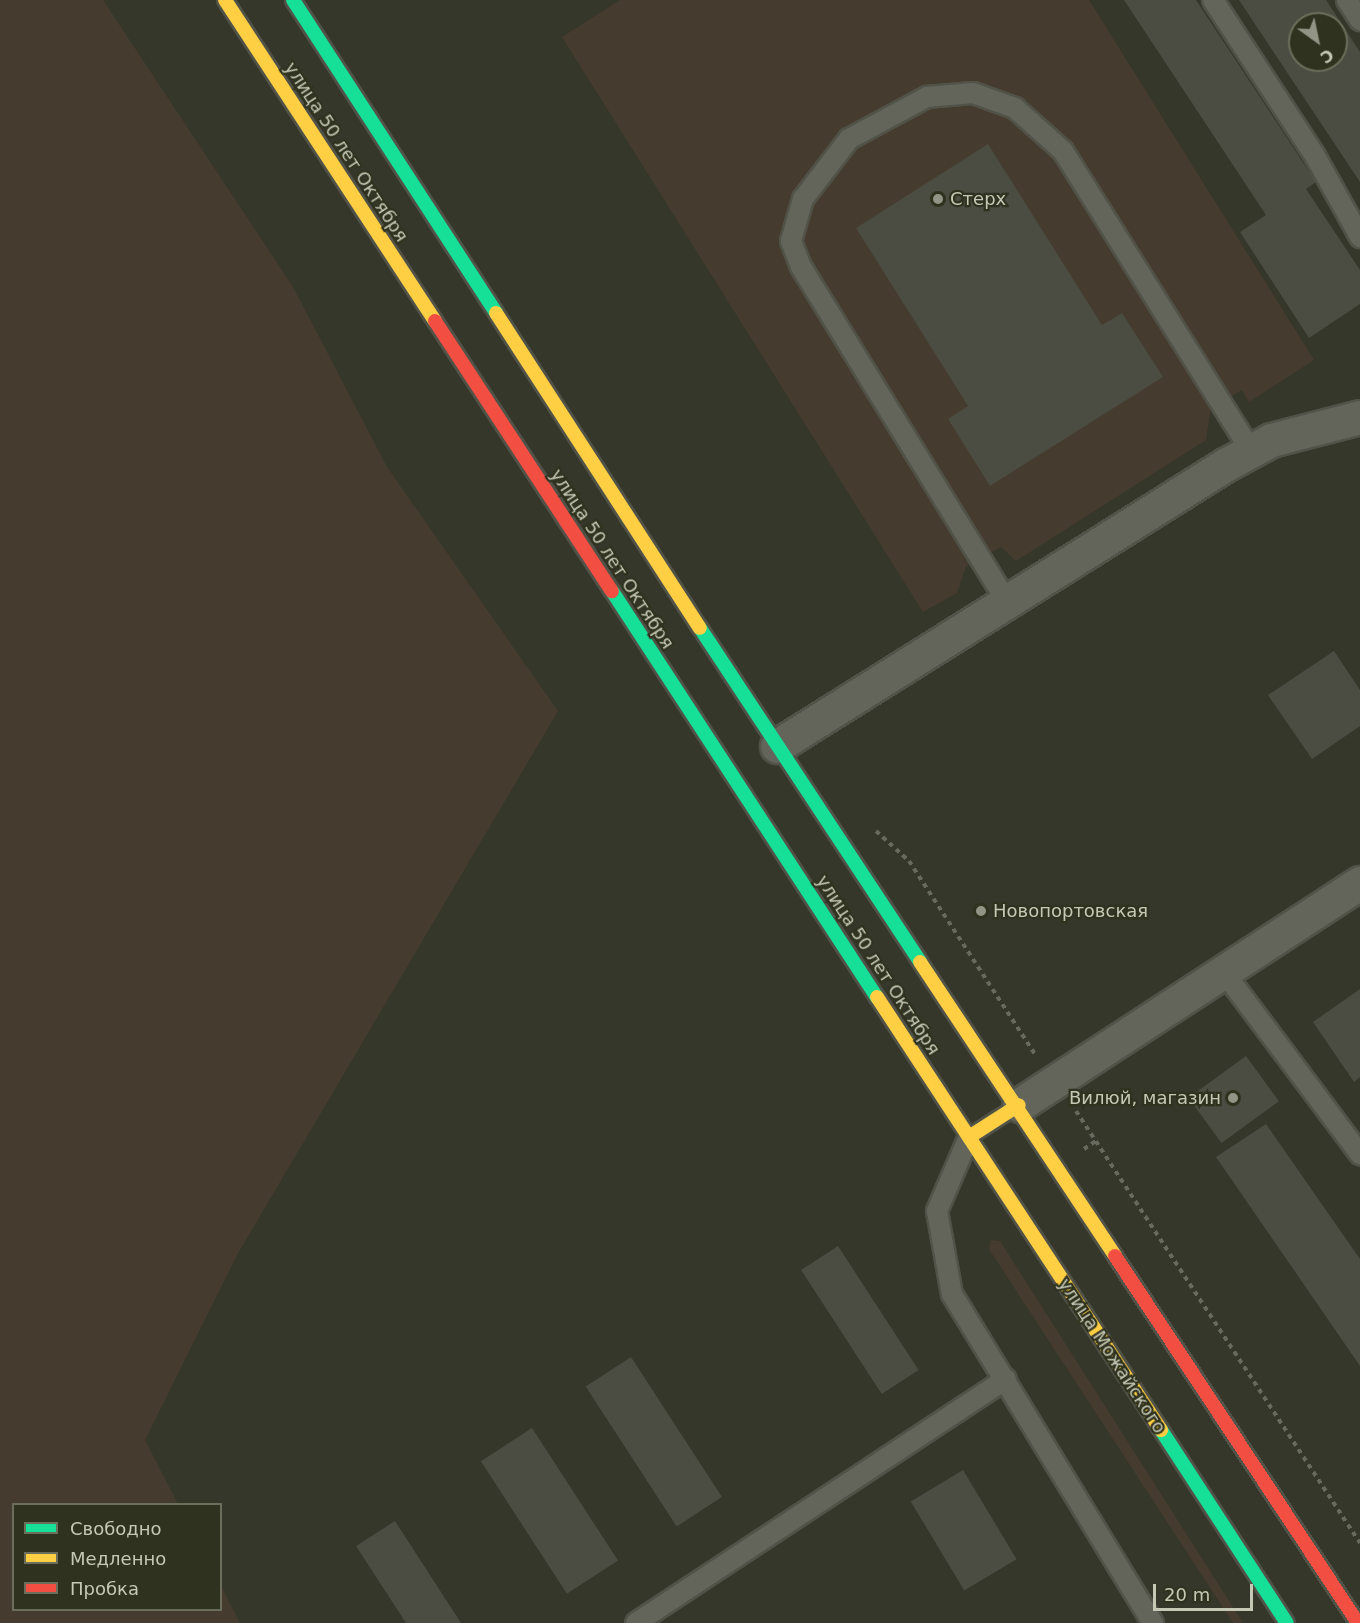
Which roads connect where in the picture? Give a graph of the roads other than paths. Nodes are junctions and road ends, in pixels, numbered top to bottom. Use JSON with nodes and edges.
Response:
{"nodes":[{"id":1,"x":225,"y":0,"type":"edge"},
{"id":2,"x":293,"y":0,"type":"edge"},
{"id":3,"x":1213,"y":0,"type":"edge"},
{"id":4,"x":1347,"y":0,"type":"edge"},
{"id":5,"x":1360,"y":20,"type":"edge"},
{"id":6,"x":1360,"y":237,"type":"edge"},
{"id":7,"x":1360,"y":417,"type":"edge"},
{"id":8,"x":1251,"y":451,"type":"junction"},
{"id":9,"x":1009,"y":605,"type":"junction"},
{"id":10,"x":777,"y":747,"type":"junction"},
{"id":11,"x":1360,"y":883,"type":"edge"},
{"id":12,"x":1223,"y":971,"type":"junction"},
{"id":13,"x":1019,"y":1105,"type":"junction"},
{"id":14,"x":1354,"y":1132,"type":"edge"},
{"id":15,"x":969,"y":1137,"type":"junction"},
{"id":16,"x":1360,"y":1154,"type":"edge"},
{"id":17,"x":1006,"y":1379,"type":"junction"},
{"id":18,"x":636,"y":1623,"type":"edge"},
{"id":19,"x":1153,"y":1623,"type":"edge"},
{"id":20,"x":1287,"y":1623,"type":"edge"},
{"id":21,"x":1358,"y":1623,"type":"edge"}],
"edges":[{"from":1,"to":15,"type":"main road","name":"улица 50 лет Октября"},
{"from":2,"to":10,"type":"main road","name":"улица 50 лет Октября"},
{"from":3,"to":6,"type":"lane"},
{"from":4,"to":5,"type":"lane"},
{"from":7,"to":8,"type":"street"},
{"from":8,"to":9,"type":"street"},
{"from":8,"to":9,"type":"lane"},
{"from":9,"to":10,"type":"street"},
{"from":10,"to":13,"type":"main road","name":"улица 50 лет Октября"},
{"from":11,"to":12,"type":"street"},
{"from":12,"to":13,"type":"street"},
{"from":12,"to":14,"type":"lane"},
{"from":13,"to":15,"type":"main road"},
{"from":13,"to":21,"type":"main road"},
{"from":14,"to":16,"type":"lane"},
{"from":15,"to":17,"type":"lane"},
{"from":15,"to":20,"type":"main road","name":"улица Можайского"},
{"from":17,"to":18,"type":"lane"},
{"from":17,"to":19,"type":"lane"}]}
